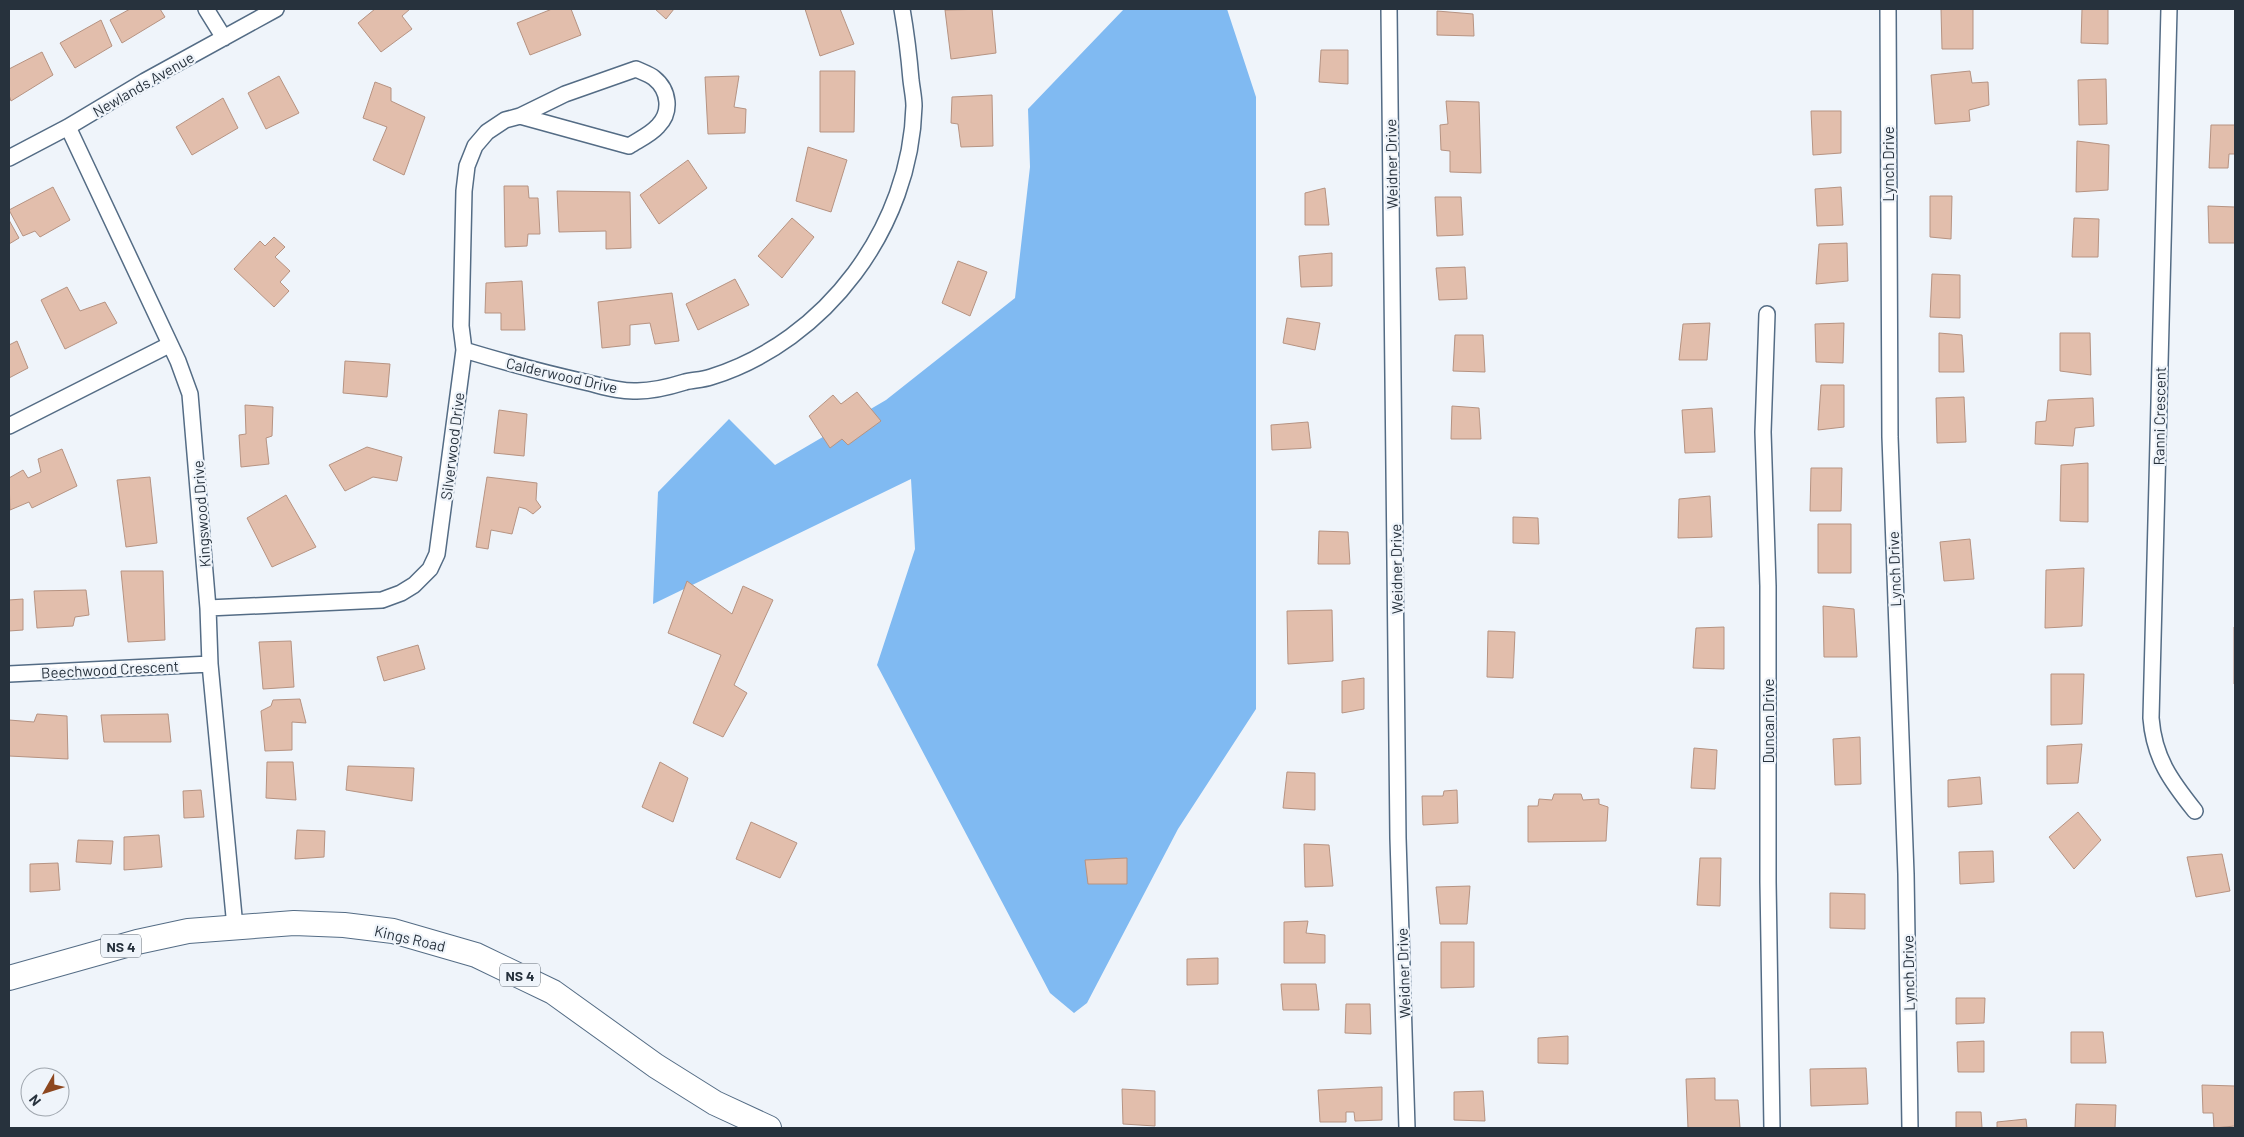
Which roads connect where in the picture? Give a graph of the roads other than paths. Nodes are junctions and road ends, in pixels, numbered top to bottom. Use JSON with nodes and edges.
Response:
{"nodes":[{"id":1,"x":206,"y":9,"type":"edge"},
{"id":2,"x":276,"y":9,"type":"edge"},
{"id":3,"x":902,"y":9,"type":"edge"},
{"id":4,"x":1389,"y":9,"type":"edge"},
{"id":5,"x":1888,"y":9,"type":"edge"},
{"id":6,"x":2169,"y":9,"type":"edge"},
{"id":7,"x":224,"y":38,"type":"junction"},
{"id":8,"x":520,"y":116,"type":"junction"},
{"id":9,"x":68,"y":127,"type":"junction"},
{"id":10,"x":9,"y":158,"type":"edge"},
{"id":11,"x":1768,"y":314,"type":"dead end"},
{"id":12,"x":169,"y":345,"type":"junction"},
{"id":13,"x":464,"y":350,"type":"junction"},
{"id":14,"x":9,"y":426,"type":"edge"},
{"id":15,"x":208,"y":608,"type":"junction"},
{"id":16,"x":210,"y":664,"type":"junction"},
{"id":17,"x":9,"y":674,"type":"edge"},
{"id":18,"x":2194,"y":811,"type":"dead end"},
{"id":19,"x":235,"y":927,"type":"junction"},
{"id":20,"x":9,"y":978,"type":"edge"},
{"id":21,"x":769,"y":1128,"type":"edge"},
{"id":22,"x":1408,"y":1128,"type":"edge"},
{"id":23,"x":1772,"y":1128,"type":"edge"},
{"id":24,"x":1910,"y":1128,"type":"edge"}],
"edges":[{"from":1,"to":7,"type":"street"},
{"from":2,"to":7,"type":"street","name":"Newlands Avenue"},
{"from":3,"to":13,"type":"street","name":"Calderwood Drive"},
{"from":4,"to":22,"type":"street","name":"Weidner Drive"},
{"from":5,"to":24,"type":"street","name":"Lynch Drive"},
{"from":6,"to":18,"type":"street","name":"Ranni Crescent"},
{"from":7,"to":9,"type":"street","name":"Newlands Avenue"},
{"from":8,"to":8,"type":"street","name":"Silverwood Drive"},
{"from":8,"to":13,"type":"street","name":"Silverwood Drive"},
{"from":9,"to":10,"type":"street","name":"Newlands Avenue"},
{"from":9,"to":12,"type":"street","name":"Kingswood Drive"},
{"from":11,"to":23,"type":"street","name":"Duncan Drive"},
{"from":12,"to":14,"type":"street"},
{"from":12,"to":15,"type":"street","name":"Kingswood Drive"},
{"from":13,"to":15,"type":"street","name":"Silverwood Drive"},
{"from":15,"to":16,"type":"street","name":"Kingswood Drive"},
{"from":16,"to":17,"type":"street","name":"Beechwood Crescent"},
{"from":16,"to":19,"type":"street","name":"Kingswood Drive"},
{"from":19,"to":20,"type":"main road","name":"Kings Road","number":"NS 4"},
{"from":19,"to":21,"type":"main road","name":"Kings Road","number":"NS 4"}]}
